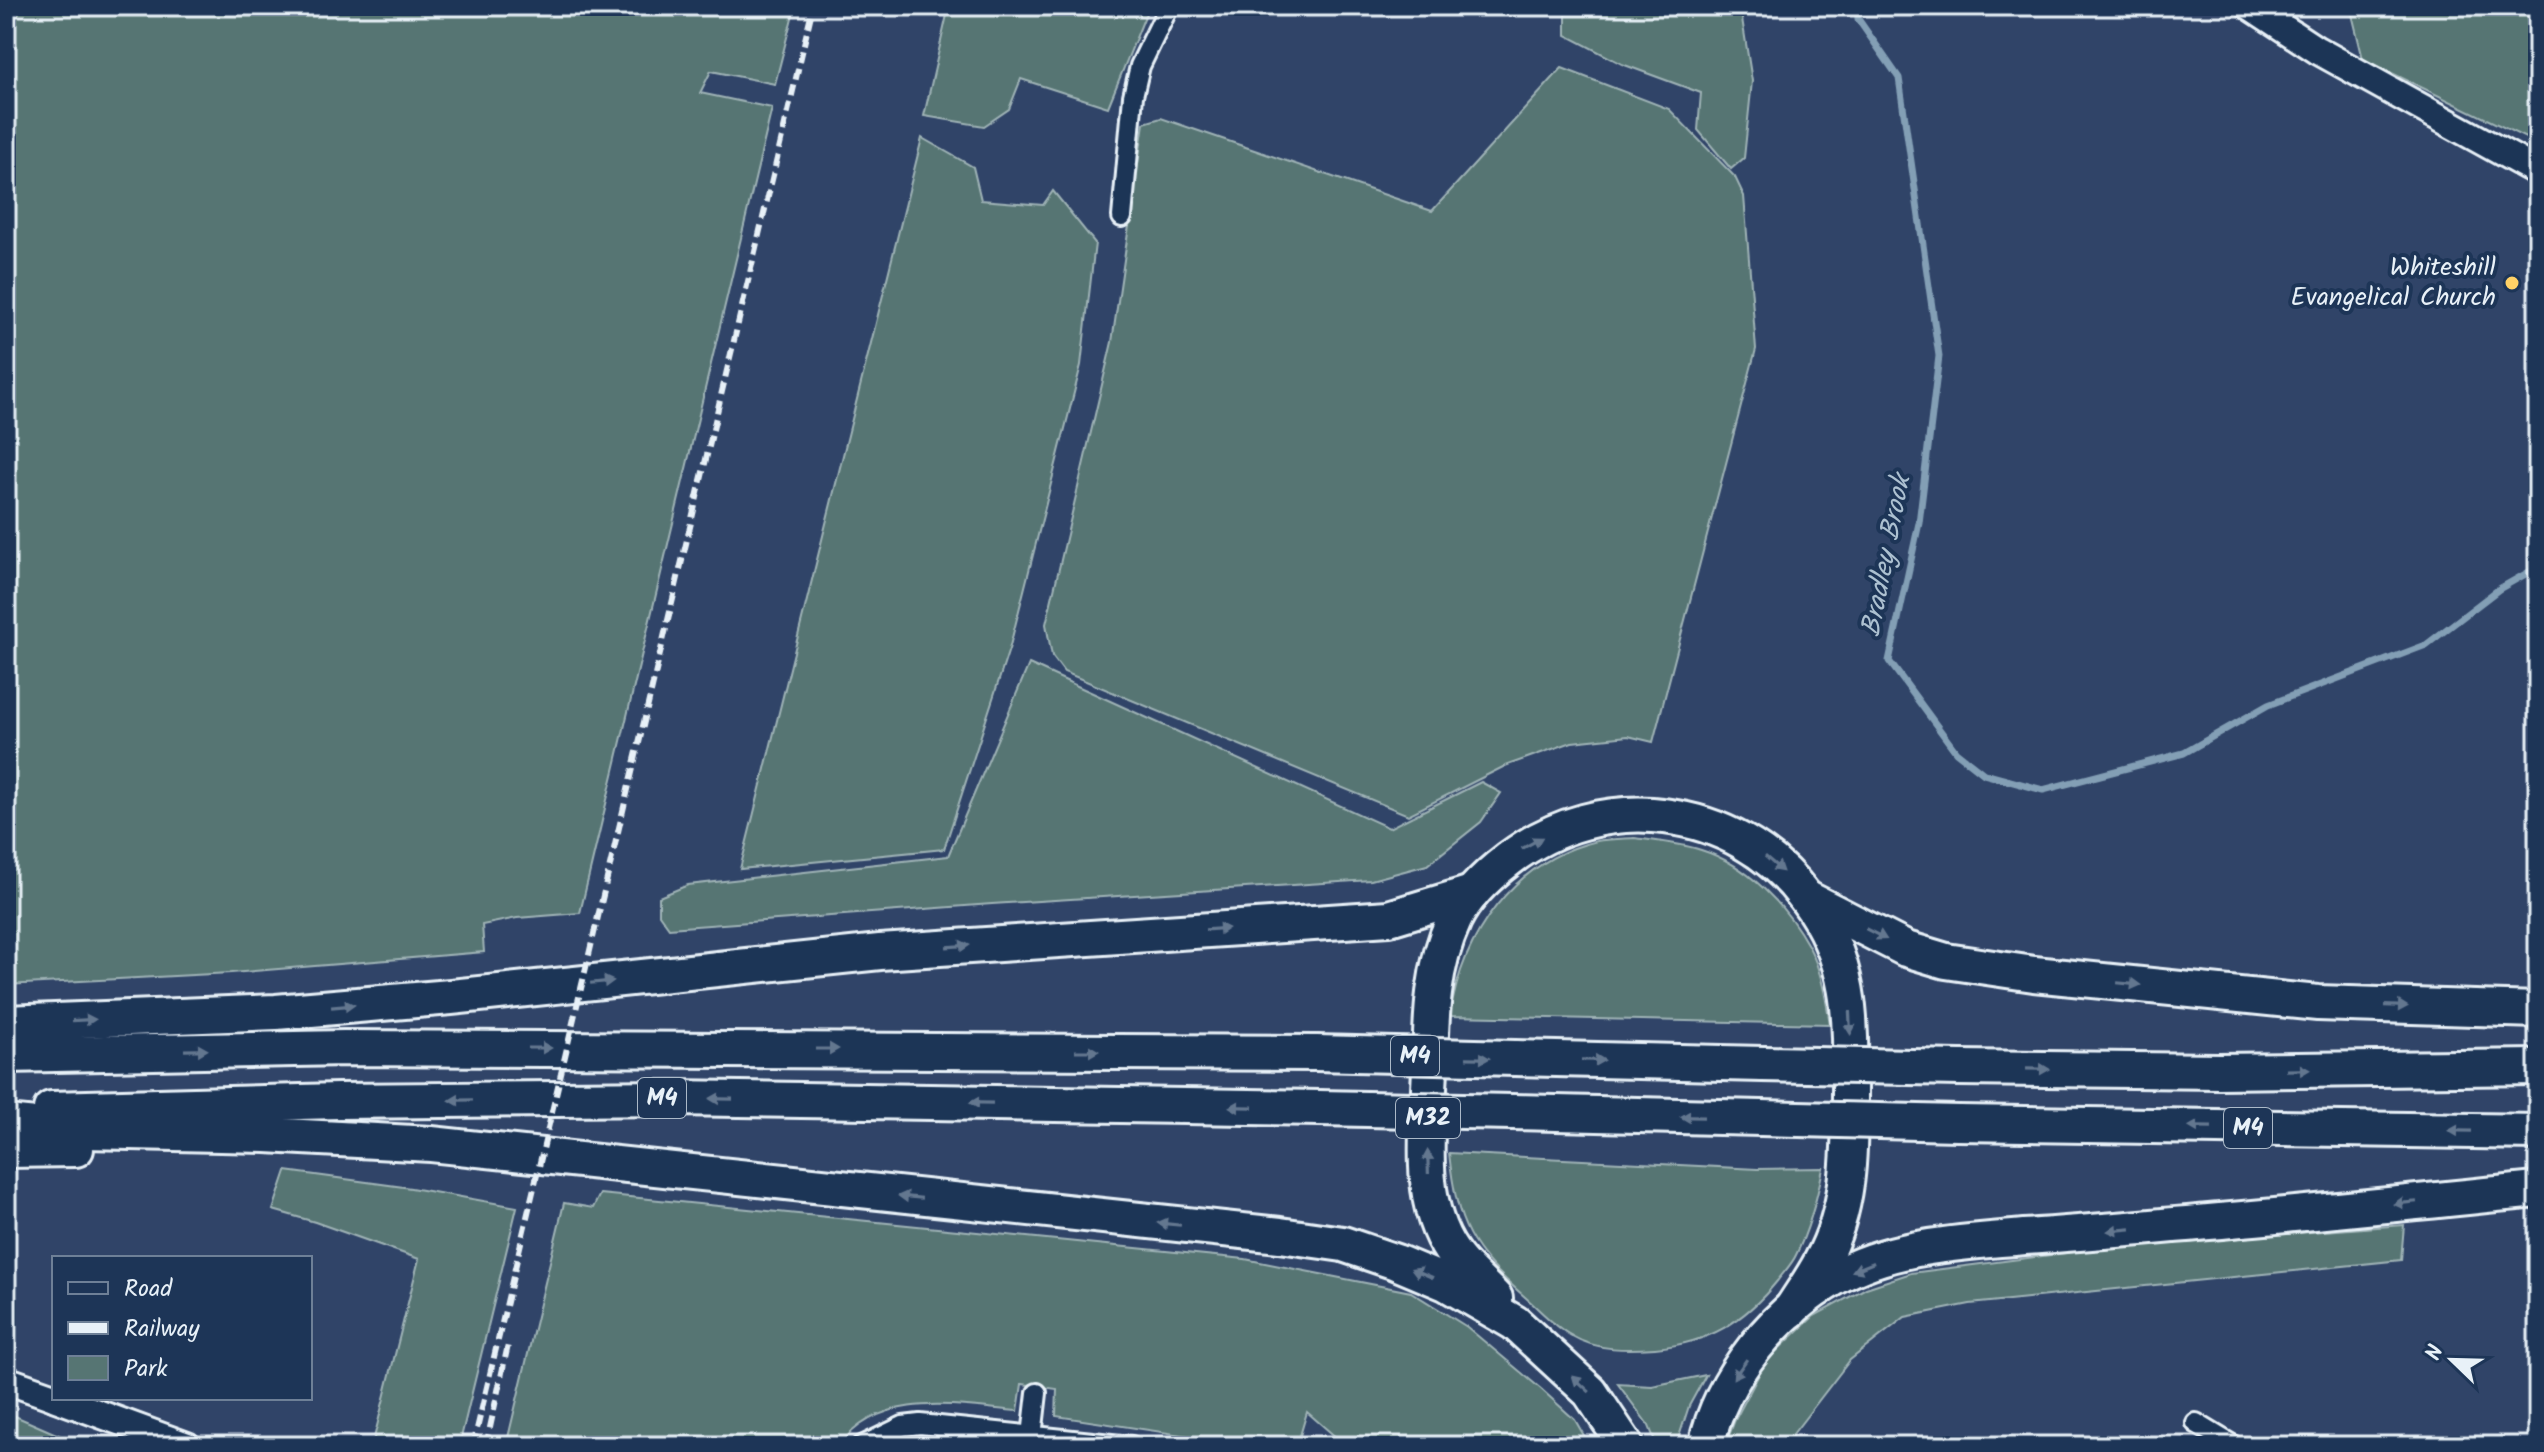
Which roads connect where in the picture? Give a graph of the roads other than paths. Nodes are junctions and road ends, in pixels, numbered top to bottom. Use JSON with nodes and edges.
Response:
{"nodes":[{"id":1,"x":1169,"y":6,"type":"edge"},
{"id":2,"x":2250,"y":6,"type":"edge"},
{"id":3,"x":2538,"y":172,"type":"edge"},
{"id":4,"x":1122,"y":217,"type":"dead end"},
{"id":5,"x":1472,"y":893,"type":"junction"},
{"id":6,"x":1806,"y":898,"type":"junction"},
{"id":7,"x":2538,"y":1010,"type":"edge"},
{"id":8,"x":6,"y":1023,"type":"edge"},
{"id":9,"x":6,"y":1055,"type":"edge"},
{"id":10,"x":2538,"y":1067,"type":"edge"},
{"id":11,"x":6,"y":1110,"type":"edge"},
{"id":12,"x":6,"y":1123,"type":"edge"},
{"id":13,"x":2538,"y":1132,"type":"edge"},
{"id":14,"x":6,"y":1150,"type":"edge"},
{"id":15,"x":783,"y":1183,"type":"junction"},
{"id":16,"x":2538,"y":1190,"type":"edge"},
{"id":17,"x":1791,"y":1310,"type":"junction"},
{"id":18,"x":1515,"y":1323,"type":"junction"},
{"id":19,"x":6,"y":1380,"type":"edge"},
{"id":20,"x":1037,"y":1393,"type":"dead end"},
{"id":21,"x":52,"y":1397,"type":"edge"},
{"id":22,"x":60,"y":1400,"type":"edge"},
{"id":23,"x":2196,"y":1423,"type":"dead end"},
{"id":24,"x":1032,"y":1436,"type":"junction"},
{"id":25,"x":187,"y":1446,"type":"edge"},
{"id":26,"x":862,"y":1446,"type":"edge"},
{"id":27,"x":1131,"y":1446,"type":"edge"},
{"id":28,"x":1626,"y":1446,"type":"edge"},
{"id":29,"x":1706,"y":1446,"type":"edge"},
{"id":30,"x":2234,"y":1446,"type":"edge"}],
"edges":[{"from":1,"to":4,"type":"street"},
{"from":2,"to":3,"type":"main road"},
{"from":5,"to":6,"type":"highway","number":"M32","one_way":true},
{"from":8,"to":5,"type":"highway","one_way":true},
{"from":18,"to":5,"type":"highway","number":"M32","one_way":true},
{"from":6,"to":7,"type":"highway","one_way":true},
{"from":6,"to":17,"type":"highway","number":"M32","one_way":true},
{"from":9,"to":10,"type":"highway","number":"M4","one_way":true,"bridge":true},
{"from":13,"to":11,"type":"highway","number":"M4","one_way":true,"bridge":true},
{"from":12,"to":15,"type":"highway"},
{"from":14,"to":15,"type":"highway"},
{"from":18,"to":15,"type":"highway","one_way":true},
{"from":16,"to":17,"type":"highway","one_way":true},
{"from":17,"to":29,"type":"highway","number":"M32","one_way":true},
{"from":28,"to":18,"type":"highway","number":"M32","one_way":true},
{"from":19,"to":21,"type":"main road"},
{"from":20,"to":24,"type":"street"},
{"from":22,"to":25,"type":"main road"},
{"from":23,"to":30,"type":"street"},
{"from":24,"to":26,"type":"street"},
{"from":24,"to":27,"type":"street"}]}
